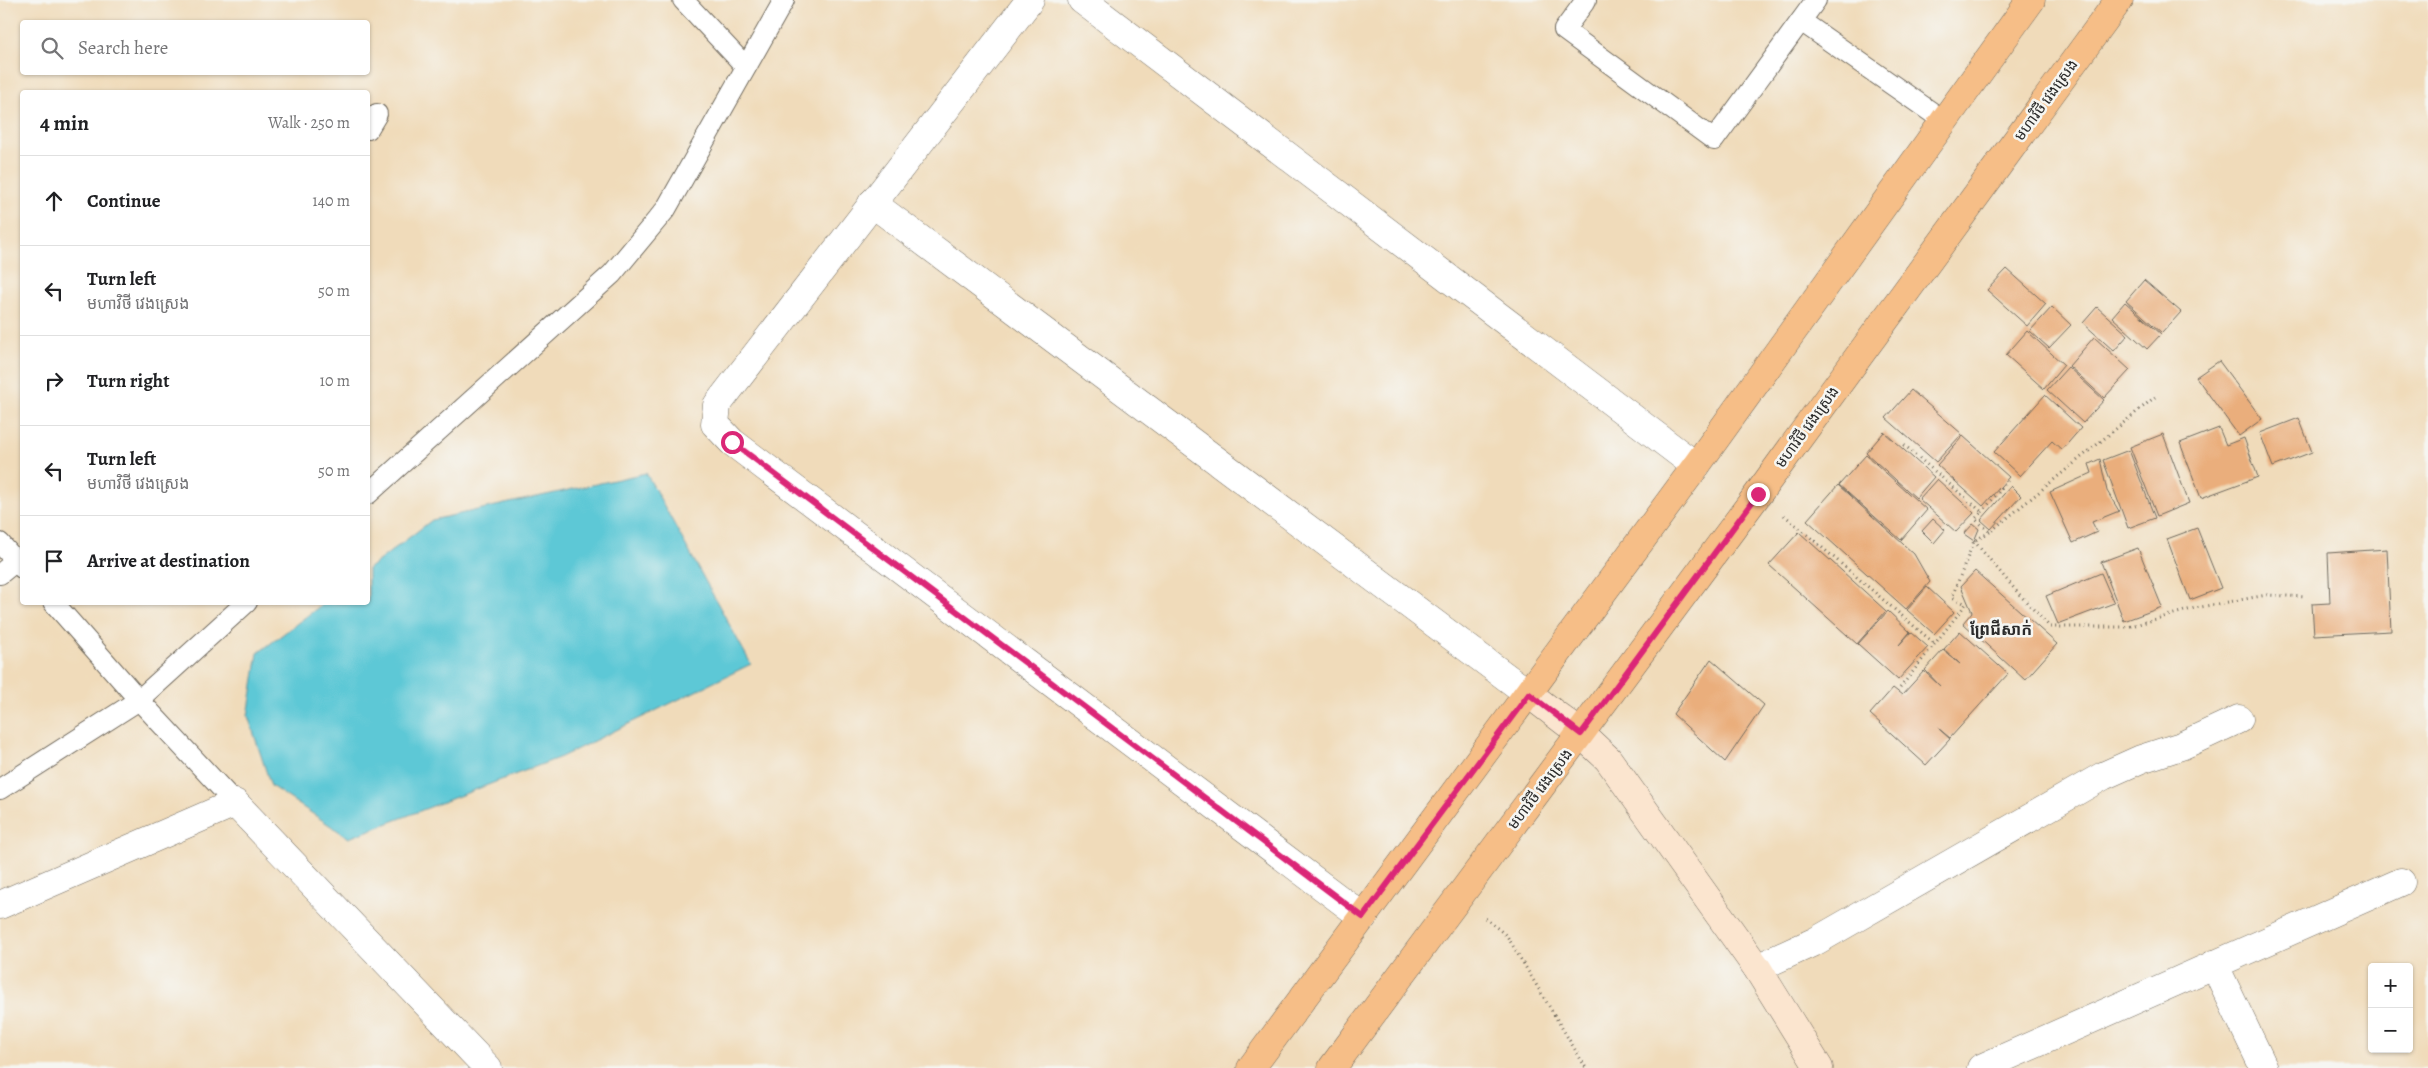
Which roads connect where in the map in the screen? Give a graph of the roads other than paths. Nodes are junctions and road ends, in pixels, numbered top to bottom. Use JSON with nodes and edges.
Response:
{"nodes":[{"id":1,"x":683,"y":0,"type":"edge"},
{"id":2,"x":784,"y":0,"type":"edge"},
{"id":3,"x":1030,"y":0,"type":"edge"},
{"id":4,"x":1082,"y":0,"type":"edge"},
{"id":5,"x":1586,"y":0,"type":"edge"},
{"id":6,"x":1816,"y":0,"type":"edge"},
{"id":7,"x":2031,"y":0,"type":"edge"},
{"id":8,"x":2119,"y":0,"type":"edge"},
{"id":9,"x":1801,"y":20,"type":"junction"},
{"id":10,"x":746,"y":67,"type":"junction"},
{"id":11,"x":1944,"y":120,"type":"junction"},
{"id":12,"x":872,"y":204,"type":"junction"},
{"id":13,"x":1696,"y":466,"type":"junction"},
{"id":14,"x":370,"y":492,"type":"edge"},
{"id":15,"x":0,"y":543,"type":"edge"},
{"id":16,"x":19,"y":564,"type":"edge"},
{"id":17,"x":0,"y":574,"type":"edge"},
{"id":18,"x":56,"y":605,"type":"edge"},
{"id":19,"x":244,"y":605,"type":"edge"},
{"id":20,"x":1529,"y":694,"type":"junction"},
{"id":21,"x":139,"y":700,"type":"junction"},
{"id":22,"x":2240,"y":719,"type":"dead end"},
{"id":23,"x":1581,"y":734,"type":"junction"},
{"id":24,"x":0,"y":789,"type":"edge"},
{"id":25,"x":235,"y":802,"type":"junction"},
{"id":26,"x":2401,"y":882,"type":"dead end"},
{"id":27,"x":0,"y":905,"type":"edge"},
{"id":28,"x":1363,"y":917,"type":"junction"},
{"id":29,"x":2214,"y":964,"type":"junction"},
{"id":30,"x":1757,"y":968,"type":"junction"},
{"id":31,"x":488,"y":1068,"type":"edge"},
{"id":32,"x":1251,"y":1068,"type":"edge"},
{"id":33,"x":1332,"y":1068,"type":"edge"},
{"id":34,"x":1819,"y":1068,"type":"edge"},
{"id":35,"x":1982,"y":1068,"type":"edge"},
{"id":36,"x":2264,"y":1068,"type":"edge"}],
"edges":[{"from":1,"to":10,"type":"lane"},
{"from":2,"to":10,"type":"lane"},
{"from":3,"to":12,"type":"street"},
{"from":4,"to":13,"type":"street"},
{"from":5,"to":9,"type":"lane"},
{"from":6,"to":9,"type":"lane"},
{"from":7,"to":11,"type":"main road"},
{"from":8,"to":23,"type":"main road","name":"មហាវិថី វេងស្រេង"},
{"from":9,"to":11,"type":"lane"},
{"from":10,"to":14,"type":"lane"},
{"from":11,"to":13,"type":"main road"},
{"from":12,"to":20,"type":"street"},
{"from":12,"to":28,"type":"street"},
{"from":13,"to":20,"type":"main road"},
{"from":15,"to":16,"type":"lane"},
{"from":16,"to":17,"type":"lane"},
{"from":18,"to":21,"type":"lane"},
{"from":19,"to":21,"type":"lane"},
{"from":20,"to":23,"type":"street"},
{"from":20,"to":28,"type":"main road"},
{"from":21,"to":24,"type":"lane"},
{"from":21,"to":25,"type":"lane"},
{"from":22,"to":30,"type":"street"},
{"from":23,"to":30,"type":"street"},
{"from":23,"to":33,"type":"main road","name":"មហាវិថី វេងស្រេង"},
{"from":25,"to":27,"type":"street"},
{"from":25,"to":31,"type":"street"},
{"from":26,"to":29,"type":"street"},
{"from":28,"to":32,"type":"main road"},
{"from":29,"to":35,"type":"street"},
{"from":29,"to":36,"type":"street"},
{"from":30,"to":34,"type":"street"}]}
